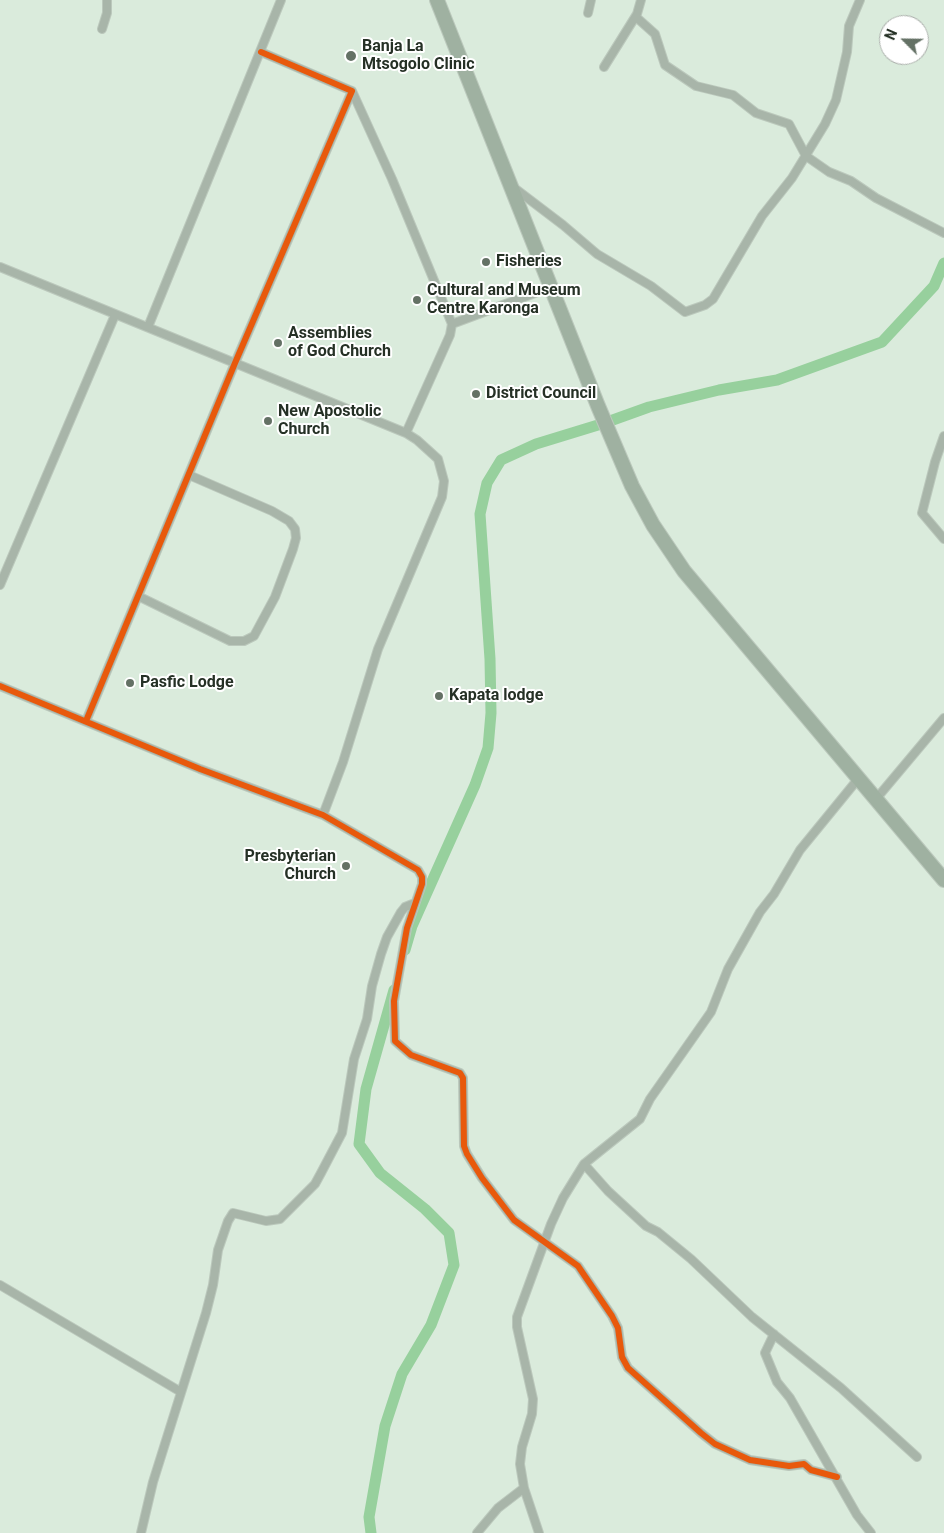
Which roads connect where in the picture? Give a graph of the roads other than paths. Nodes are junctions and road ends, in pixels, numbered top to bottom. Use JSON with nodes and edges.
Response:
{"nodes":[{"id":1,"x":107,"y":0,"type":"edge"},
{"id":2,"x":281,"y":0,"type":"edge"},
{"id":3,"x":437,"y":0,"type":"edge"},
{"id":4,"x":591,"y":0,"type":"edge"},
{"id":5,"x":640,"y":0,"type":"edge"},
{"id":6,"x":860,"y":0,"type":"edge"},
{"id":7,"x":588,"y":13,"type":"dead end"},
{"id":8,"x":636,"y":17,"type":"junction"},
{"id":9,"x":102,"y":29,"type":"dead end"},
{"id":10,"x":261,"y":52,"type":"junction"},
{"id":11,"x":604,"y":67,"type":"dead end"},
{"id":12,"x":352,"y":91,"type":"junction"},
{"id":13,"x":806,"y":156,"type":"junction"},
{"id":14,"x":511,"y":186,"type":"junction"},
{"id":15,"x":944,"y":233,"type":"edge"},
{"id":16,"x":1,"y":270,"type":"edge"},
{"id":17,"x":551,"y":287,"type":"junction"},
{"id":18,"x":115,"y":314,"type":"junction"},
{"id":19,"x":452,"y":324,"type":"junction"},
{"id":20,"x":148,"y":327,"type":"junction"},
{"id":21,"x":234,"y":363,"type":"junction"},
{"id":22,"x":406,"y":433,"type":"junction"},
{"id":23,"x":944,"y":436,"type":"edge"},
{"id":24,"x":190,"y":475,"type":"junction"},
{"id":25,"x":944,"y":539,"type":"edge"},
{"id":26,"x":0,"y":585,"type":"edge"},
{"id":27,"x":138,"y":596,"type":"junction"},
{"id":28,"x":0,"y":686,"type":"edge"},
{"id":29,"x":944,"y":718,"type":"edge"},
{"id":30,"x":86,"y":721,"type":"junction"},
{"id":31,"x":858,"y":779,"type":"junction"},
{"id":32,"x":876,"y":800,"type":"junction"},
{"id":33,"x":323,"y":816,"type":"junction"},
{"id":34,"x":944,"y":880,"type":"edge"},
{"id":35,"x":415,"y":903,"type":"junction"},
{"id":36,"x":584,"y":1164,"type":"junction"},
{"id":37,"x":544,"y":1242,"type":"junction"},
{"id":38,"x":0,"y":1285,"type":"edge"},
{"id":39,"x":774,"y":1334,"type":"junction"},
{"id":40,"x":181,"y":1392,"type":"junction"},
{"id":41,"x":917,"y":1457,"type":"dead end"},
{"id":42,"x":837,"y":1477,"type":"junction"},
{"id":43,"x":524,"y":1488,"type":"junction"},
{"id":44,"x":141,"y":1533,"type":"edge"},
{"id":45,"x":477,"y":1533,"type":"edge"},
{"id":46,"x":539,"y":1533,"type":"edge"},
{"id":47,"x":871,"y":1533,"type":"edge"}],
"edges":[{"from":1,"to":9,"type":"street"},
{"from":2,"to":10,"type":"street"},
{"from":3,"to":14,"type":"highway"},
{"from":4,"to":7,"type":"street"},
{"from":5,"to":8,"type":"street"},
{"from":6,"to":13,"type":"street"},
{"from":8,"to":11,"type":"street"},
{"from":8,"to":13,"type":"street"},
{"from":10,"to":12,"type":"street"},
{"from":10,"to":20,"type":"street"},
{"from":12,"to":19,"type":"street"},
{"from":12,"to":21,"type":"street"},
{"from":13,"to":14,"type":"street"},
{"from":13,"to":15,"type":"street"},
{"from":14,"to":17,"type":"highway"},
{"from":16,"to":18,"type":"street"},
{"from":17,"to":19,"type":"street"},
{"from":17,"to":31,"type":"highway"},
{"from":18,"to":20,"type":"street"},
{"from":18,"to":26,"type":"street"},
{"from":19,"to":22,"type":"street"},
{"from":20,"to":21,"type":"street"},
{"from":21,"to":22,"type":"street"},
{"from":21,"to":24,"type":"street"},
{"from":22,"to":33,"type":"street"},
{"from":23,"to":25,"type":"street"},
{"from":24,"to":27,"type":"street"},
{"from":24,"to":27,"type":"street"},
{"from":27,"to":30,"type":"street"},
{"from":28,"to":30,"type":"street"},
{"from":29,"to":32,"type":"street"},
{"from":30,"to":33,"type":"street"},
{"from":31,"to":32,"type":"highway"},
{"from":31,"to":36,"type":"street"},
{"from":32,"to":34,"type":"highway"},
{"from":33,"to":35,"type":"street"},
{"from":35,"to":37,"type":"street"},
{"from":35,"to":40,"type":"street"},
{"from":36,"to":37,"type":"street"},
{"from":36,"to":39,"type":"street"},
{"from":37,"to":42,"type":"street"},
{"from":37,"to":43,"type":"street"},
{"from":38,"to":40,"type":"street"},
{"from":39,"to":41,"type":"street"},
{"from":39,"to":42,"type":"street"},
{"from":40,"to":44,"type":"street"},
{"from":42,"to":47,"type":"street"},
{"from":43,"to":45,"type":"street"},
{"from":43,"to":46,"type":"street"}]}
